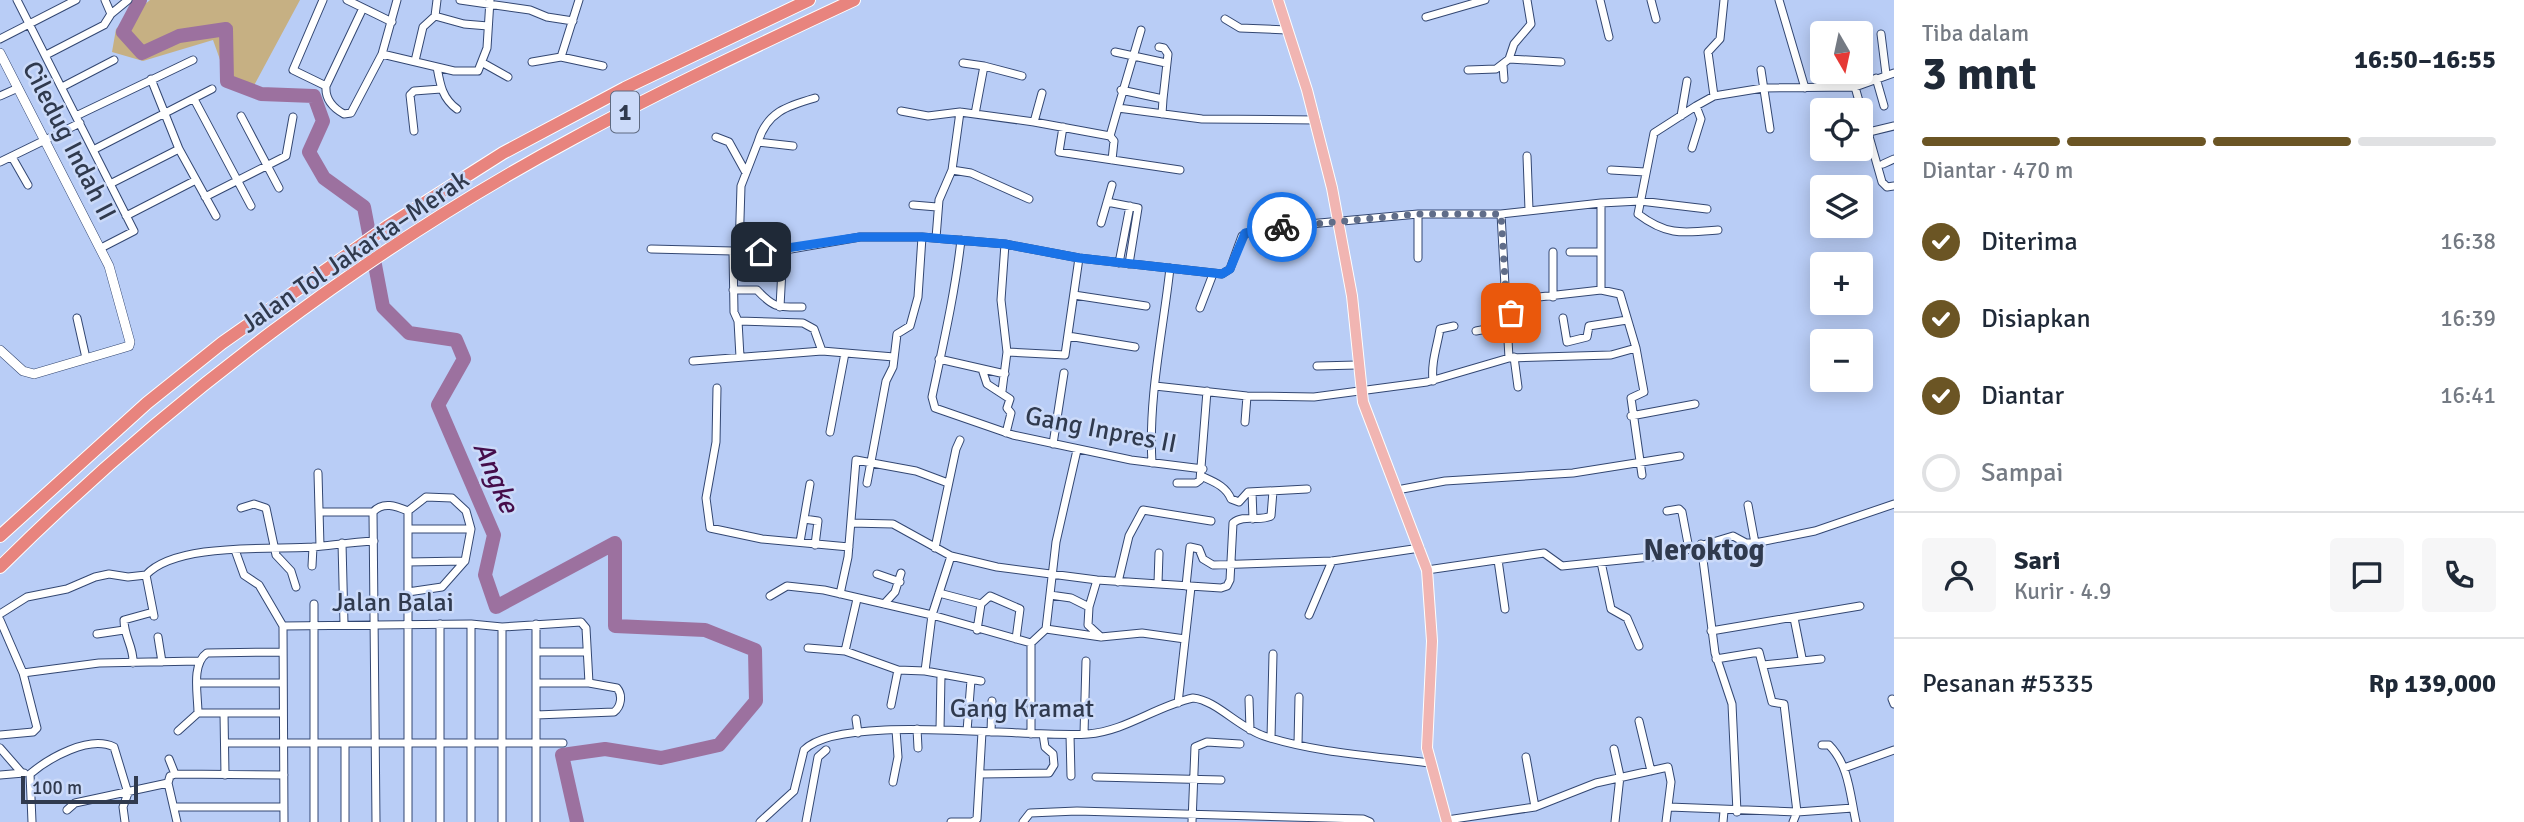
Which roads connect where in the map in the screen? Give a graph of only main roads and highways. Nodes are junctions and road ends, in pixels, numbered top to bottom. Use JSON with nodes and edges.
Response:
{"nodes":[{"id":1,"x":809,"y":0,"type":"edge"},
{"id":2,"x":854,"y":0,"type":"edge"},
{"id":3,"x":1278,"y":0,"type":"edge"},
{"id":4,"x":0,"y":536,"type":"edge"},
{"id":5,"x":0,"y":567,"type":"edge"},
{"id":6,"x":1447,"y":821,"type":"edge"}],
"edges":[{"from":1,"to":4,"type":"highway","name":"Jalan Tol Jakarta–Merak","number":"1"},
{"from":2,"to":5,"type":"highway","name":"Jalan Tol Jakarta–Merak","number":"1"},
{"from":3,"to":6,"type":"main road"}]}
